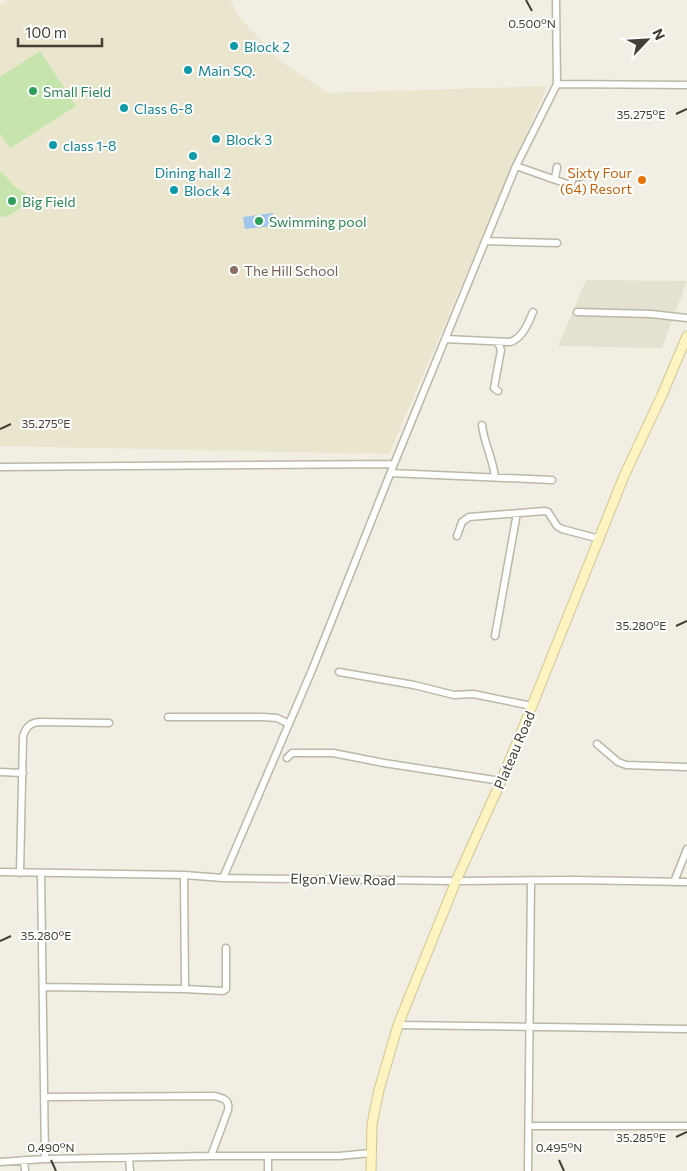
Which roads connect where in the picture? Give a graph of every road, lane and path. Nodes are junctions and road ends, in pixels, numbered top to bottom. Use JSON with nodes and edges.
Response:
{"nodes":[{"id":1,"x":556,"y":0,"type":"edge"},
{"id":2,"x":557,"y":84,"type":"junction"},
{"id":3,"x":687,"y":85,"type":"edge"},
{"id":4,"x":516,"y":166,"type":"junction"},
{"id":5,"x":557,"y":167,"type":"dead end"},
{"id":6,"x":580,"y":177,"type":"dead end"},
{"id":7,"x":555,"y":179,"type":"junction"},
{"id":8,"x":485,"y":241,"type":"junction"},
{"id":9,"x":557,"y":243,"type":"dead end"},
{"id":10,"x":533,"y":312,"type":"dead end"},
{"id":11,"x":577,"y":312,"type":"dead end"},
{"id":12,"x":687,"y":318,"type":"edge"},
{"id":13,"x":687,"y":336,"type":"edge"},
{"id":14,"x":446,"y":339,"type":"junction"},
{"id":15,"x":498,"y":342,"type":"junction"},
{"id":16,"x":498,"y":391,"type":"dead end"},
{"id":17,"x":482,"y":425,"type":"dead end"},
{"id":18,"x":394,"y":464,"type":"junction"},
{"id":19,"x":0,"y":467,"type":"edge"},
{"id":20,"x":391,"y":474,"type":"junction"},
{"id":21,"x":495,"y":477,"type":"junction"},
{"id":22,"x":552,"y":480,"type":"dead end"},
{"id":23,"x":517,"y":513,"type":"junction"},
{"id":24,"x":457,"y":536,"type":"dead end"},
{"id":25,"x":600,"y":539,"type":"junction"},
{"id":26,"x":495,"y":636,"type":"dead end"},
{"id":27,"x":339,"y":672,"type":"dead end"},
{"id":28,"x":532,"y":706,"type":"junction"},
{"id":29,"x":168,"y":717,"type":"dead end"},
{"id":30,"x":109,"y":723,"type":"dead end"},
{"id":31,"x":289,"y":724,"type":"junction"},
{"id":32,"x":596,"y":744,"type":"dead end"},
{"id":33,"x":287,"y":758,"type":"dead end"},
{"id":34,"x":687,"y":767,"type":"edge"},
{"id":35,"x":0,"y":772,"type":"edge"},
{"id":36,"x":23,"y":773,"type":"junction"},
{"id":37,"x":501,"y":781,"type":"junction"},
{"id":38,"x":687,"y":849,"type":"edge"},
{"id":39,"x":0,"y":872,"type":"edge"},
{"id":40,"x":20,"y":873,"type":"junction"},
{"id":41,"x":41,"y":874,"type":"junction"},
{"id":42,"x":184,"y":875,"type":"junction"},
{"id":43,"x":223,"y":878,"type":"junction"},
{"id":44,"x":532,"y":880,"type":"junction"},
{"id":45,"x":456,"y":881,"type":"junction"},
{"id":46,"x":674,"y":882,"type":"junction"},
{"id":47,"x":687,"y":882,"type":"edge"},
{"id":48,"x":226,"y":948,"type":"dead end"},
{"id":49,"x":43,"y":987,"type":"junction"},
{"id":50,"x":185,"y":989,"type":"junction"},
{"id":51,"x":398,"y":1025,"type":"junction"},
{"id":52,"x":530,"y":1027,"type":"junction"},
{"id":53,"x":687,"y":1028,"type":"edge"},
{"id":54,"x":45,"y":1097,"type":"junction"},
{"id":55,"x":529,"y":1126,"type":"junction"},
{"id":56,"x":687,"y":1126,"type":"edge"},
{"id":57,"x":371,"y":1154,"type":"junction"},
{"id":58,"x":211,"y":1156,"type":"junction"},
{"id":59,"x":268,"y":1156,"type":"junction"},
{"id":60,"x":129,"y":1158,"type":"junction"},
{"id":61,"x":45,"y":1159,"type":"junction"},
{"id":62,"x":24,"y":1160,"type":"junction"},
{"id":63,"x":0,"y":1162,"type":"edge"},
{"id":64,"x":25,"y":1171,"type":"edge"},
{"id":65,"x":130,"y":1171,"type":"edge"},
{"id":66,"x":268,"y":1171,"type":"edge"},
{"id":67,"x":371,"y":1171,"type":"edge"},
{"id":68,"x":528,"y":1171,"type":"edge"}],
"edges":[{"from":1,"to":2,"type":"street"},
{"from":2,"to":3,"type":"street"},
{"from":2,"to":4,"type":"street"},
{"from":4,"to":7,"type":"street"},
{"from":4,"to":8,"type":"street"},
{"from":5,"to":7,"type":"street"},
{"from":6,"to":7,"type":"street"},
{"from":8,"to":9,"type":"street"},
{"from":8,"to":14,"type":"street"},
{"from":10,"to":15,"type":"street"},
{"from":11,"to":12,"type":"street"},
{"from":13,"to":25,"type":"street","name":"Plateau Road"},
{"from":14,"to":15,"type":"street"},
{"from":14,"to":18,"type":"street"},
{"from":15,"to":16,"type":"street"},
{"from":17,"to":21,"type":"street"},
{"from":18,"to":19,"type":"street"},
{"from":18,"to":20,"type":"street"},
{"from":20,"to":21,"type":"street"},
{"from":20,"to":31,"type":"street"},
{"from":21,"to":22,"type":"street"},
{"from":23,"to":24,"type":"street"},
{"from":23,"to":25,"type":"street"},
{"from":23,"to":26,"type":"street"},
{"from":25,"to":28,"type":"street","name":"Plateau Road"},
{"from":27,"to":28,"type":"street"},
{"from":28,"to":37,"type":"street","name":"Plateau Road"},
{"from":29,"to":31,"type":"street"},
{"from":30,"to":36,"type":"street"},
{"from":31,"to":43,"type":"street"},
{"from":32,"to":34,"type":"street"},
{"from":33,"to":37,"type":"street"},
{"from":35,"to":36,"type":"street"},
{"from":36,"to":40,"type":"street"},
{"from":37,"to":45,"type":"street","name":"Plateau Road"},
{"from":38,"to":46,"type":"street"},
{"from":39,"to":40,"type":"street","name":"Elgon View Road"},
{"from":40,"to":41,"type":"street","name":"Elgon View Road"},
{"from":41,"to":42,"type":"street","name":"Elgon View Road"},
{"from":41,"to":49,"type":"street"},
{"from":42,"to":43,"type":"street","name":"Elgon View Road"},
{"from":42,"to":50,"type":"street"},
{"from":43,"to":45,"type":"street","name":"Elgon View Road"},
{"from":44,"to":45,"type":"street","name":"Elgon View Road"},
{"from":44,"to":46,"type":"street","name":"Elgon View Road"},
{"from":44,"to":52,"type":"street"},
{"from":45,"to":51,"type":"street","name":"Plateau Road"},
{"from":46,"to":47,"type":"street","name":"Elgon View Road"},
{"from":48,"to":50,"type":"street"},
{"from":49,"to":50,"type":"street"},
{"from":49,"to":54,"type":"street"},
{"from":51,"to":52,"type":"street"},
{"from":51,"to":57,"type":"street","name":"Plateau Road"},
{"from":52,"to":53,"type":"street"},
{"from":52,"to":55,"type":"street"},
{"from":54,"to":58,"type":"street"},
{"from":54,"to":61,"type":"street"},
{"from":55,"to":56,"type":"street"},
{"from":55,"to":68,"type":"street"},
{"from":57,"to":59,"type":"street"},
{"from":57,"to":67,"type":"street","name":"Plateau Road"},
{"from":58,"to":59,"type":"street"},
{"from":58,"to":60,"type":"street"},
{"from":59,"to":66,"type":"street"},
{"from":60,"to":61,"type":"street"},
{"from":60,"to":65,"type":"street"},
{"from":61,"to":62,"type":"street"},
{"from":62,"to":63,"type":"street"},
{"from":62,"to":64,"type":"street"}]}
